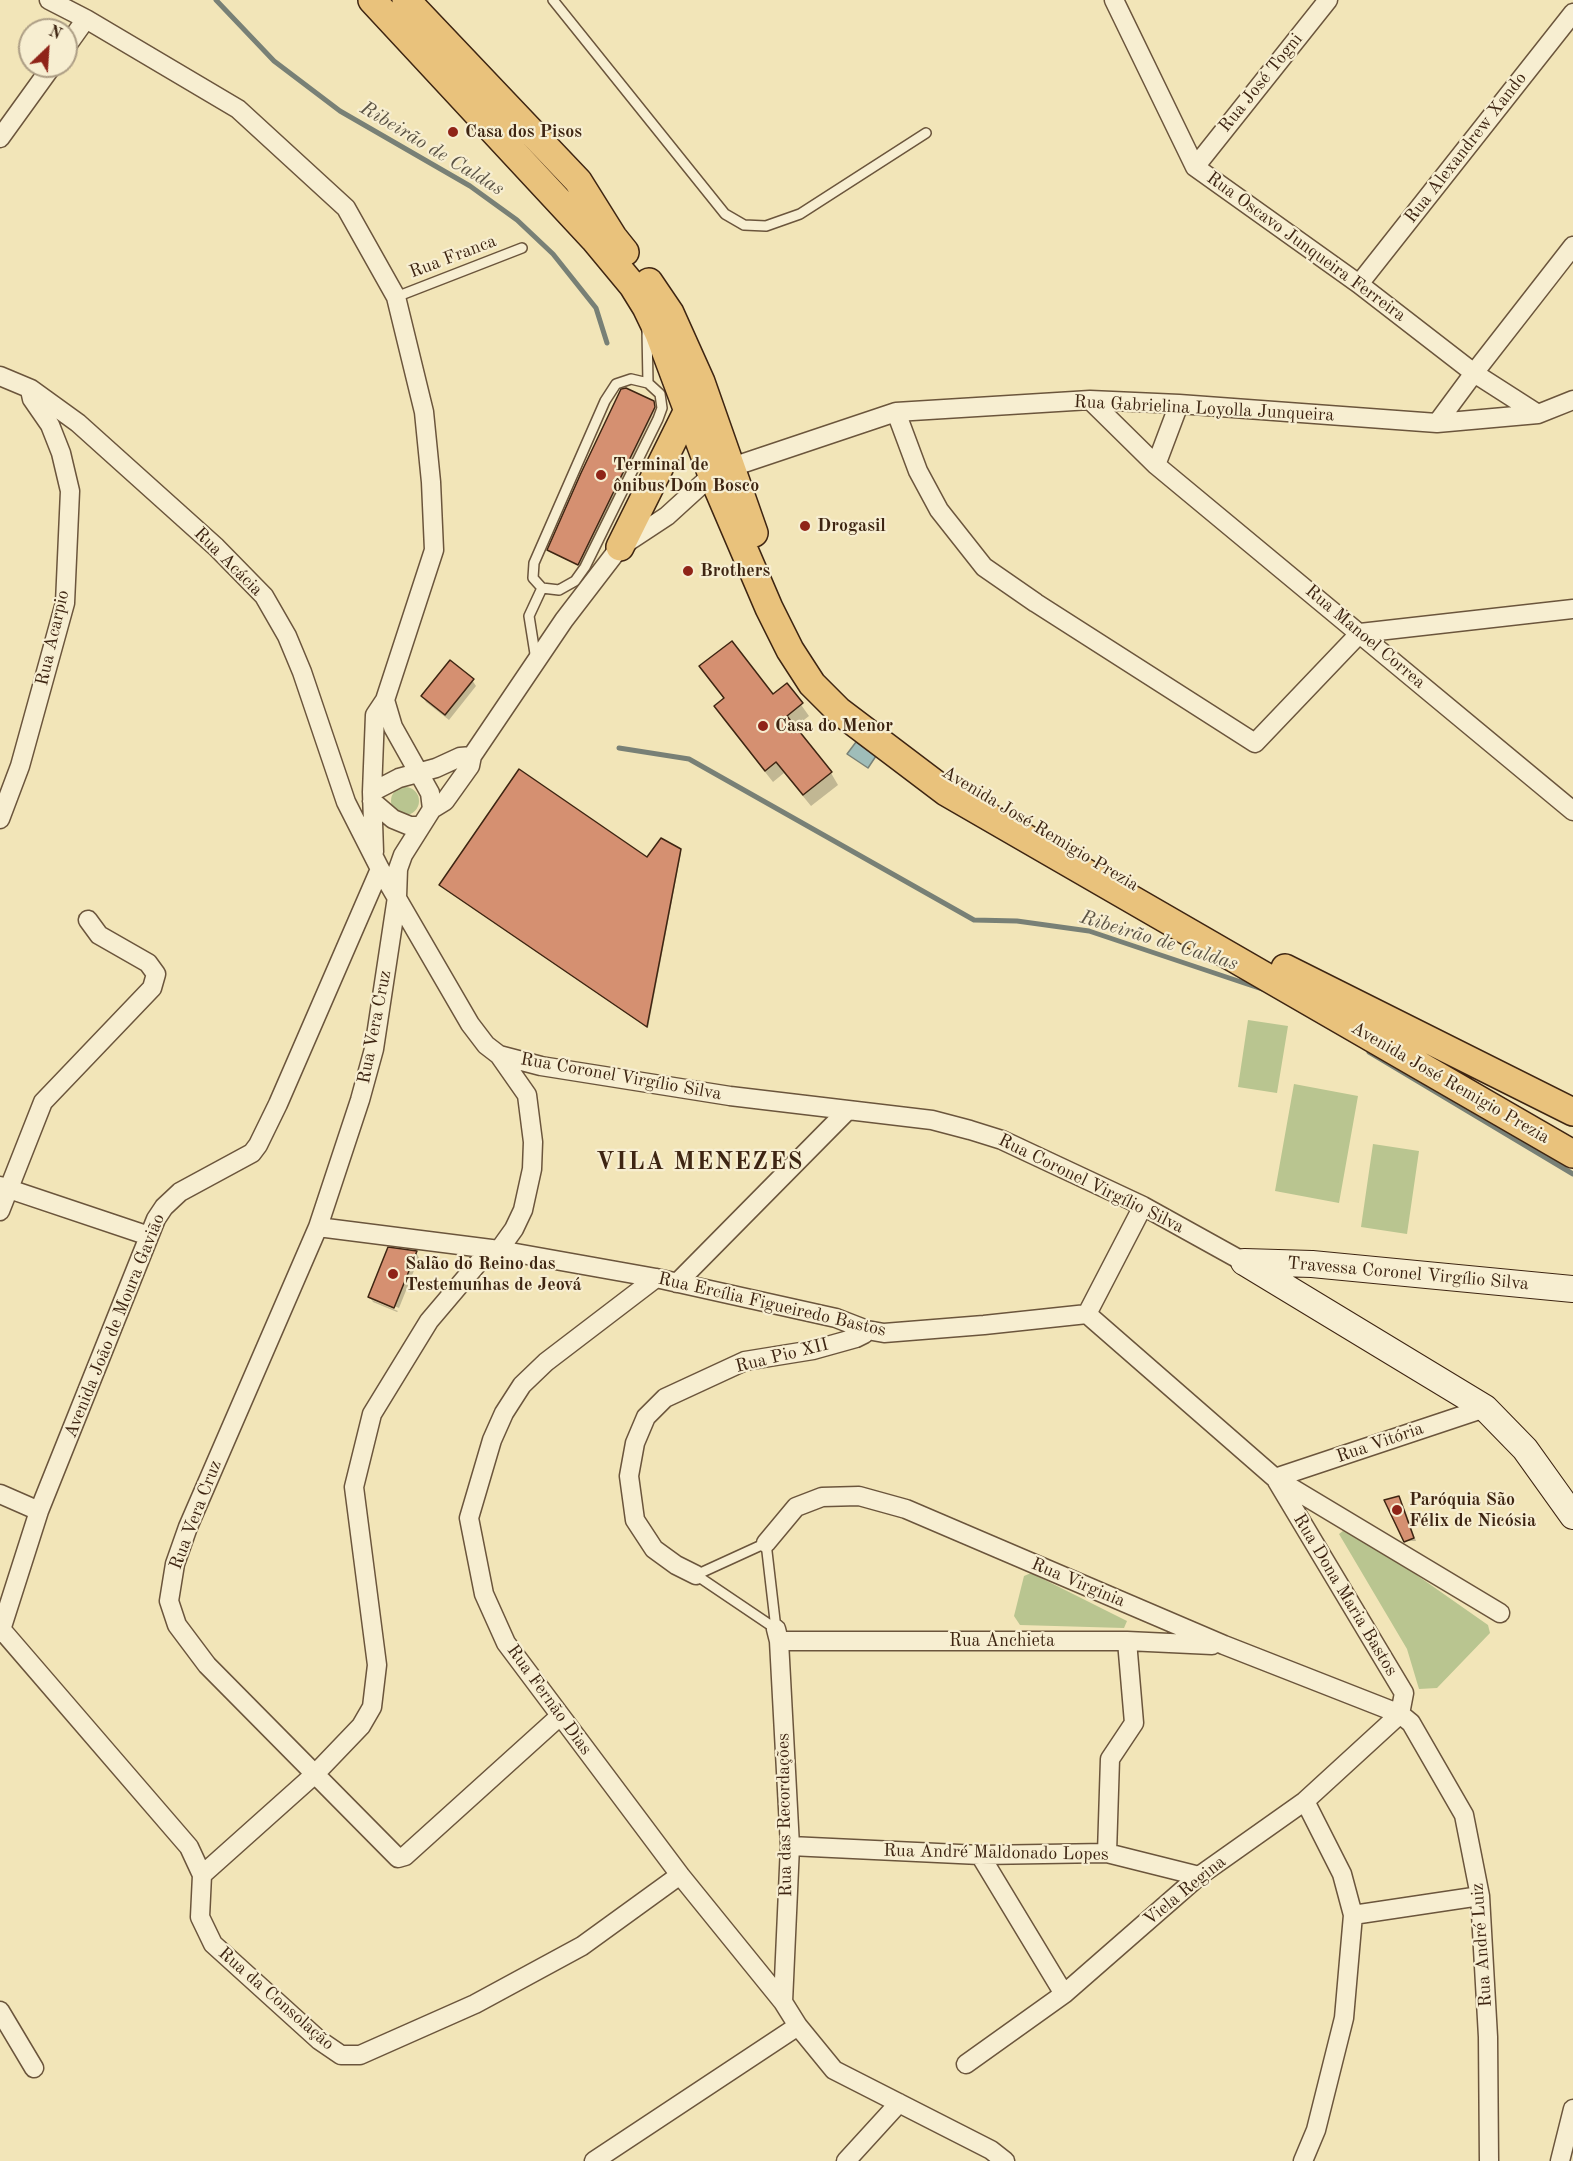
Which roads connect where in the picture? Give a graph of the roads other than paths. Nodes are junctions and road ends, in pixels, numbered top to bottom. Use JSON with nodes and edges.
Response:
{"nodes":[{"id":1,"x":49,"y":0,"type":"edge"},
{"id":2,"x":372,"y":0,"type":"edge"},
{"id":3,"x":406,"y":0,"type":"edge"},
{"id":4,"x":553,"y":0,"type":"edge"},
{"id":5,"x":1114,"y":0,"type":"edge"},
{"id":6,"x":1328,"y":0,"type":"edge"},
{"id":7,"x":1573,"y":13,"type":"edge"},
{"id":8,"x":86,"y":19,"type":"junction"},
{"id":9,"x":78,"y":30,"type":"edge"},
{"id":10,"x":43,"y":78,"type":"edge"},
{"id":11,"x":926,"y":133,"type":"dead end"},
{"id":12,"x":0,"y":138,"type":"edge"},
{"id":13,"x":1195,"y":167,"type":"junction"},
{"id":14,"x":1573,"y":246,"type":"edge"},
{"id":15,"x":522,"y":248,"type":"dead end"},
{"id":16,"x":1359,"y":284,"type":"junction"},
{"id":17,"x":396,"y":297,"type":"junction"},
{"id":18,"x":646,"y":307,"type":"junction"},
{"id":19,"x":1473,"y":373,"type":"junction"},
{"id":20,"x":0,"y":376,"type":"edge"},
{"id":21,"x":648,"y":383,"type":"junction"},
{"id":22,"x":31,"y":389,"type":"junction"},
{"id":23,"x":1090,"y":400,"type":"junction"},
{"id":24,"x":1573,"y":400,"type":"edge"},
{"id":25,"x":1179,"y":404,"type":"junction"},
{"id":26,"x":688,"y":408,"type":"junction"},
{"id":27,"x":896,"y":412,"type":"junction"},
{"id":28,"x":1538,"y":414,"type":"junction"},
{"id":29,"x":1437,"y":423,"type":"junction"},
{"id":30,"x":1156,"y":465,"type":"junction"},
{"id":31,"x":722,"y":471,"type":"junction"},
{"id":32,"x":620,"y":547,"type":"junction"},
{"id":33,"x":542,"y":588,"type":"junction"},
{"id":34,"x":1573,"y":609,"type":"edge"},
{"id":35,"x":1360,"y":633,"type":"junction"},
{"id":36,"x":536,"y":661,"type":"junction"},
{"id":37,"x":384,"y":700,"type":"junction"},
{"id":38,"x":472,"y":756,"type":"junction"},
{"id":39,"x":418,"y":771,"type":"junction"},
{"id":40,"x":372,"y":797,"type":"junction"},
{"id":41,"x":432,"y":809,"type":"junction"},
{"id":42,"x":1573,"y":811,"type":"edge"},
{"id":43,"x":0,"y":819,"type":"edge"},
{"id":44,"x":420,"y":826,"type":"junction"},
{"id":45,"x":377,"y":863,"type":"junction"},
{"id":46,"x":397,"y":897,"type":"junction"},
{"id":47,"x":88,"y":920,"type":"dead end"},
{"id":48,"x":499,"y":1055,"type":"junction"},
{"id":49,"x":1573,"y":1111,"type":"edge"},
{"id":50,"x":847,"y":1112,"type":"junction"},
{"id":51,"x":1573,"y":1154,"type":"edge"},
{"id":52,"x":4,"y":1188,"type":"edge"},
{"id":53,"x":1143,"y":1206,"type":"junction"},
{"id":54,"x":0,"y":1211,"type":"edge"},
{"id":55,"x":318,"y":1227,"type":"junction"},
{"id":56,"x":149,"y":1236,"type":"junction"},
{"id":57,"x":499,"y":1250,"type":"junction"},
{"id":58,"x":1244,"y":1262,"type":"junction"},
{"id":59,"x":1312,"y":1264,"type":"junction"},
{"id":60,"x":656,"y":1278,"type":"junction"},
{"id":61,"x":677,"y":1283,"type":"junction"},
{"id":62,"x":1573,"y":1289,"type":"edge"},
{"id":63,"x":1299,"y":1298,"type":"junction"},
{"id":64,"x":1087,"y":1314,"type":"junction"},
{"id":65,"x":867,"y":1329,"type":"junction"},
{"id":66,"x":1485,"y":1408,"type":"junction"},
{"id":67,"x":1275,"y":1478,"type":"junction"},
{"id":68,"x":0,"y":1494,"type":"edge"},
{"id":69,"x":39,"y":1511,"type":"junction"},
{"id":70,"x":1573,"y":1516,"type":"edge"},
{"id":71,"x":765,"y":1543,"type":"junction"},
{"id":72,"x":696,"y":1575,"type":"junction"},
{"id":73,"x":1500,"y":1613,"type":"dead end"},
{"id":74,"x":1,"y":1631,"type":"edge"},
{"id":75,"x":778,"y":1635,"type":"junction"},
{"id":76,"x":1127,"y":1641,"type":"junction"},
{"id":77,"x":1224,"y":1646,"type":"junction"},
{"id":78,"x":1400,"y":1714,"type":"junction"},
{"id":79,"x":561,"y":1716,"type":"junction"},
{"id":80,"x":315,"y":1774,"type":"junction"},
{"id":81,"x":1305,"y":1801,"type":"junction"},
{"id":82,"x":790,"y":1846,"type":"junction"},
{"id":83,"x":1107,"y":1853,"type":"junction"},
{"id":84,"x":980,"y":1855,"type":"junction"},
{"id":85,"x":202,"y":1875,"type":"junction"},
{"id":86,"x":680,"y":1875,"type":"junction"},
{"id":87,"x":1199,"y":1876,"type":"junction"},
{"id":88,"x":1480,"y":1896,"type":"junction"},
{"id":89,"x":1353,"y":1915,"type":"junction"},
{"id":90,"x":1064,"y":1994,"type":"junction"},
{"id":91,"x":783,"y":2002,"type":"junction"},
{"id":92,"x":0,"y":2011,"type":"edge"},
{"id":93,"x":798,"y":2026,"type":"junction"},
{"id":94,"x":966,"y":2064,"type":"dead end"},
{"id":95,"x":34,"y":2068,"type":"dead end"},
{"id":96,"x":899,"y":2103,"type":"junction"},
{"id":97,"x":1573,"y":2109,"type":"edge"},
{"id":98,"x":995,"y":2158,"type":"edge"},
{"id":99,"x":594,"y":2161,"type":"edge"},
{"id":100,"x":846,"y":2161,"type":"edge"},
{"id":101,"x":1303,"y":2161,"type":"edge"},
{"id":102,"x":1489,"y":2161,"type":"edge"},
{"id":103,"x":1560,"y":2161,"type":"edge"}],
"edges":[{"from":1,"to":8,"type":"street"},
{"from":2,"to":18,"type":"main road","name":"Avenida José Remigio Prezia"},
{"from":3,"to":31,"type":"main road","name":"Avenida José Remigio Prezia"},
{"from":4,"to":11,"type":"lane"},
{"from":5,"to":13,"type":"street","name":"Rua Oscavo Junqueira Ferreira"},
{"from":6,"to":13,"type":"street","name":"Rua José Togni"},
{"from":7,"to":16,"type":"street","name":"Rua Alexandrew Xando"},
{"from":8,"to":9,"type":"street"},
{"from":8,"to":17,"type":"street"},
{"from":10,"to":12,"type":"street"},
{"from":13,"to":16,"type":"street","name":"Rua Oscavo Junqueira Ferreira"},
{"from":14,"to":19,"type":"street"},
{"from":15,"to":17,"type":"lane","name":"Rua Franca"},
{"from":16,"to":19,"type":"street","name":"Rua Oscavo Junqueira Ferreira"},
{"from":17,"to":37,"type":"street"},
{"from":18,"to":21,"type":"lane"},
{"from":18,"to":26,"type":"main road","name":"Avenida José Remigio Prezia"},
{"from":19,"to":28,"type":"street","name":"Rua Oscavo Junqueira Ferreira"},
{"from":19,"to":29,"type":"street"},
{"from":20,"to":22,"type":"street","name":"Rua Acácia"},
{"from":21,"to":33,"type":"lane"},
{"from":21,"to":33,"type":"lane"},
{"from":22,"to":43,"type":"street","name":"Rua Acarpio"},
{"from":22,"to":45,"type":"street","name":"Rua Acácia"},
{"from":23,"to":25,"type":"street","name":"Rua Gabrielina Loyolla Junqueira"},
{"from":23,"to":27,"type":"street","name":"Rua Gabrielina Loyolla Junqueira"},
{"from":23,"to":30,"type":"street","name":"Rua Manoel Correa"},
{"from":24,"to":28,"type":"street","name":"Rua Gabrielina Loyolla Junqueira"},
{"from":25,"to":29,"type":"street","name":"Rua Gabrielina Loyolla Junqueira"},
{"from":25,"to":30,"type":"street"},
{"from":26,"to":31,"type":"main road","name":"Avenida José Remigio Prezia"},
{"from":26,"to":32,"type":"main road"},
{"from":27,"to":31,"type":"street","name":"Rua Gabrielina Loyolla Junqueira"},
{"from":27,"to":35,"type":"street"},
{"from":28,"to":29,"type":"street","name":"Rua Gabrielina Loyolla Junqueira"},
{"from":30,"to":35,"type":"street","name":"Rua Manoel Correa"},
{"from":31,"to":32,"type":"street","name":"Rua Vera Cruz"},
{"from":31,"to":49,"type":"main road","name":"Avenida José Remigio Prezia"},
{"from":31,"to":51,"type":"main road","name":"Avenida José Remigio Prezia"},
{"from":32,"to":36,"type":"street","name":"Rua Vera Cruz"},
{"from":33,"to":36,"type":"lane"},
{"from":34,"to":35,"type":"street"},
{"from":35,"to":42,"type":"street","name":"Rua Manoel Correa"},
{"from":36,"to":38,"type":"street","name":"Rua Vera Cruz"},
{"from":37,"to":39,"type":"street"},
{"from":37,"to":40,"type":"street"},
{"from":38,"to":39,"type":"street"},
{"from":38,"to":41,"type":"street","name":"Rua Vera Cruz"},
{"from":39,"to":40,"type":"street"},
{"from":39,"to":41,"type":"street"},
{"from":40,"to":44,"type":"street"},
{"from":40,"to":45,"type":"street"},
{"from":41,"to":44,"type":"street","name":"Rua Vera Cruz"},
{"from":44,"to":46,"type":"street","name":"Rua Vera Cruz"},
{"from":45,"to":46,"type":"street","name":"Rua Coronel Virgílio Silva"},
{"from":45,"to":56,"type":"street","name":"Avenida João de Moura Gavião"},
{"from":46,"to":48,"type":"street","name":"Rua Coronel Virgílio Silva"},
{"from":46,"to":55,"type":"street","name":"Rua Vera Cruz"},
{"from":47,"to":52,"type":"street"},
{"from":48,"to":50,"type":"street","name":"Rua Coronel Virgílio Silva"},
{"from":48,"to":57,"type":"street"},
{"from":50,"to":53,"type":"street","name":"Rua Coronel Virgílio Silva"},
{"from":50,"to":61,"type":"street"},
{"from":52,"to":54,"type":"street"},
{"from":52,"to":56,"type":"street"},
{"from":53,"to":58,"type":"street","name":"Rua Coronel Virgílio Silva"},
{"from":53,"to":64,"type":"street"},
{"from":55,"to":57,"type":"street","name":"Rua Ercília Figueiredo Bastos"},
{"from":55,"to":80,"type":"street","name":"Rua Vera Cruz"},
{"from":56,"to":69,"type":"street","name":"Avenida João de Moura Gavião"},
{"from":57,"to":60,"type":"street","name":"Rua Ercília Figueiredo Bastos"},
{"from":57,"to":80,"type":"street"},
{"from":58,"to":59,"type":"street","name":"Travessa Coronel Virgílio Silva"},
{"from":58,"to":63,"type":"street","name":"Rua Coronel Virgílio Silva"},
{"from":59,"to":62,"type":"street","name":"Travessa Coronel Virgílio Silva"},
{"from":59,"to":63,"type":"street"},
{"from":60,"to":61,"type":"street","name":"Rua Ercília Figueiredo Bastos"},
{"from":60,"to":79,"type":"street","name":"Rua Fernão Dias"},
{"from":61,"to":65,"type":"street","name":"Rua Ercília Figueiredo Bastos"},
{"from":63,"to":66,"type":"street","name":"Rua Coronel Virgílio Silva"},
{"from":64,"to":65,"type":"street","name":"Rua Ercília Figueiredo Bastos"},
{"from":64,"to":67,"type":"street"},
{"from":65,"to":72,"type":"street","name":"Rua Pio XII"},
{"from":66,"to":67,"type":"street","name":"Rua Vitória"},
{"from":66,"to":70,"type":"street","name":"Rua Coronel Virgílio Silva"},
{"from":67,"to":73,"type":"street"},
{"from":67,"to":78,"type":"street","name":"Rua Dona Maria Bastos"},
{"from":68,"to":69,"type":"street"},
{"from":69,"to":74,"type":"street","name":"Avenida João de Moura Gavião"},
{"from":71,"to":72,"type":"lane"},
{"from":71,"to":75,"type":"lane"},
{"from":71,"to":77,"type":"street","name":"Rua Virginia"},
{"from":72,"to":75,"type":"lane"},
{"from":74,"to":85,"type":"street","name":"Rua da Consolação"},
{"from":75,"to":76,"type":"street","name":"Rua Anchieta"},
{"from":75,"to":82,"type":"street","name":"Rua das Recordações"},
{"from":76,"to":77,"type":"street","name":"Rua Anchieta"},
{"from":76,"to":83,"type":"street"},
{"from":77,"to":78,"type":"street","name":"Rua Virginia"},
{"from":78,"to":81,"type":"street","name":"Viela Regina"},
{"from":78,"to":88,"type":"street","name":"Rua André Luiz"},
{"from":79,"to":80,"type":"street","name":"Rua Vera Cruz"},
{"from":79,"to":86,"type":"street","name":"Rua Fernão Dias"},
{"from":80,"to":85,"type":"street"},
{"from":81,"to":87,"type":"street","name":"Viela Regina"},
{"from":81,"to":89,"type":"street"},
{"from":82,"to":84,"type":"street","name":"Rua André Maldonado Lopes"},
{"from":82,"to":91,"type":"street","name":"Rua das Recordações"},
{"from":83,"to":84,"type":"street","name":"Rua André Maldonado Lopes"},
{"from":83,"to":87,"type":"street","name":"Rua André Maldonado Lopes"},
{"from":84,"to":90,"type":"street"},
{"from":85,"to":86,"type":"street","name":"Rua da Consolação"},
{"from":86,"to":91,"type":"street","name":"Rua Fernão Dias"},
{"from":87,"to":90,"type":"street","name":"Viela Regina"},
{"from":88,"to":89,"type":"street"},
{"from":88,"to":102,"type":"street","name":"Rua André Luiz"},
{"from":89,"to":101,"type":"street"},
{"from":90,"to":94,"type":"street","name":"Viela Regina"},
{"from":91,"to":93,"type":"street","name":"Rua Fernão Dias"},
{"from":92,"to":95,"type":"street"},
{"from":93,"to":96,"type":"street","name":"Rua Fernão Dias"},
{"from":93,"to":99,"type":"street"},
{"from":96,"to":98,"type":"street","name":"Rua Fernão Dias"},
{"from":96,"to":100,"type":"street"},
{"from":97,"to":103,"type":"street"}]}
